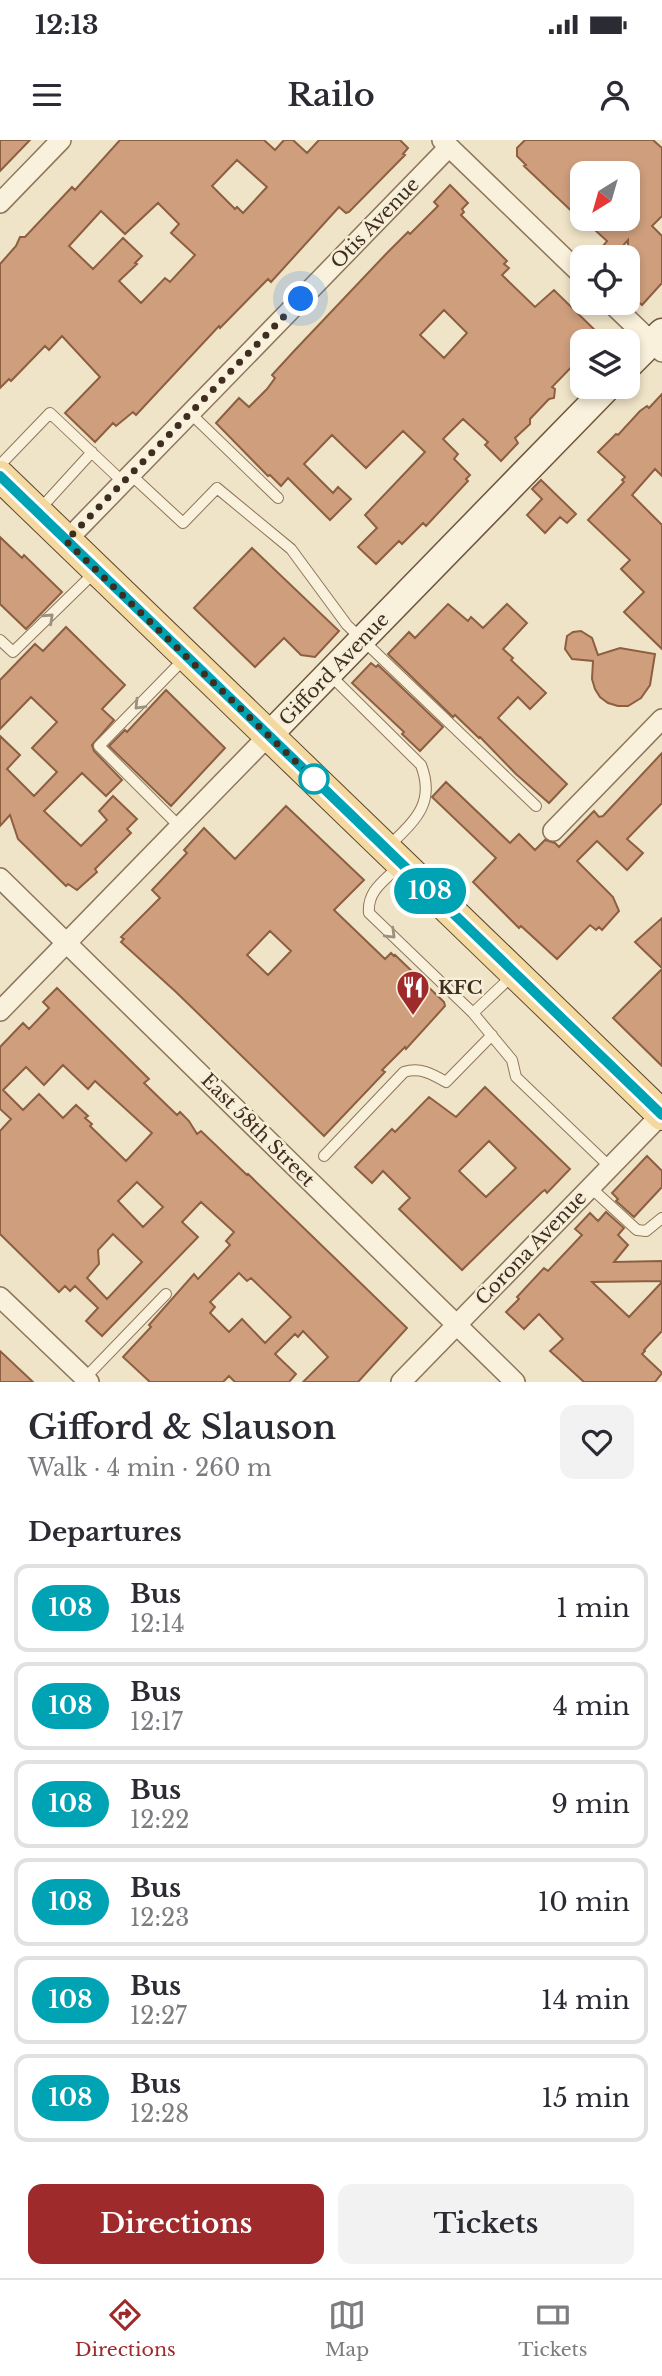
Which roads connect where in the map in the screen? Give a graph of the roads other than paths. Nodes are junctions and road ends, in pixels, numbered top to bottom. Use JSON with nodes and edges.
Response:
{"nodes":[{"id":1,"x":61,"y":140,"type":"edge"},
{"id":2,"x":446,"y":143,"type":"edge"},
{"id":3,"x":0,"y":203,"type":"edge"},
{"id":4,"x":570,"y":263,"type":"edge"},
{"id":5,"x":626,"y":315,"type":"edge"},
{"id":6,"x":659,"y":342,"type":"edge"},
{"id":7,"x":640,"y":357,"type":"edge"},
{"id":8,"x":596,"y":399,"type":"edge"},
{"id":9,"x":190,"y":413,"type":"junction"},
{"id":10,"x":92,"y":453,"type":"junction"},
{"id":11,"x":0,"y":466,"type":"edge"},
{"id":12,"x":0,"y":476,"type":"edge"},
{"id":13,"x":127,"y":478,"type":"junction"},
{"id":14,"x":278,"y":498,"type":"dead end"},
{"id":15,"x":37,"y":512,"type":"junction"},
{"id":16,"x":66,"y":541,"type":"junction"},
{"id":17,"x":97,"y":570,"type":"junction"},
{"id":18,"x":0,"y":640,"type":"edge"},
{"id":19,"x":362,"y":640,"type":"junction"},
{"id":20,"x":187,"y":656,"type":"junction"},
{"id":21,"x":329,"y":674,"type":"junction"},
{"id":22,"x":662,"y":719,"type":"edge"},
{"id":23,"x":269,"y":735,"type":"junction"},
{"id":24,"x":536,"y":806,"type":"dead end"},
{"id":25,"x":180,"y":827,"type":"junction"},
{"id":26,"x":553,"y":831,"type":"dead end"},
{"id":27,"x":394,"y":856,"type":"junction"},
{"id":28,"x":0,"y":878,"type":"edge"},
{"id":29,"x":67,"y":942,"type":"junction"},
{"id":30,"x":515,"y":973,"type":"junction"},
{"id":31,"x":0,"y":1011,"type":"edge"},
{"id":32,"x":474,"y":1013,"type":"junction"},
{"id":33,"x":492,"y":1035,"type":"junction"},
{"id":34,"x":662,"y":1115,"type":"edge"},
{"id":35,"x":324,"y":1156,"type":"dead end"},
{"id":36,"x":610,"y":1167,"type":"junction"},
{"id":37,"x":590,"y":1187,"type":"junction"},
{"id":38,"x":662,"y":1217,"type":"edge"},
{"id":39,"x":166,"y":1294,"type":"dead end"},
{"id":40,"x":0,"y":1297,"type":"edge"},
{"id":41,"x":456,"y":1325,"type":"junction"},
{"id":42,"x":87,"y":1380,"type":"edge"},
{"id":43,"x":401,"y":1382,"type":"edge"},
{"id":44,"x":515,"y":1382,"type":"edge"}],
"edges":[{"from":1,"to":3,"type":"street"},
{"from":2,"to":4,"type":"street"},
{"from":2,"to":9,"type":"street","name":"Otis Avenue"},
{"from":5,"to":6,"type":"street"},
{"from":6,"to":7,"type":"street"},
{"from":8,"to":19,"type":"street","name":"Gifford Avenue"},
{"from":9,"to":13,"type":"street","name":"Otis Avenue"},
{"from":9,"to":14,"type":"lane"},
{"from":10,"to":11,"type":"lane"},
{"from":10,"to":13,"type":"lane"},
{"from":10,"to":15,"type":"lane"},
{"from":12,"to":15,"type":"main road"},
{"from":13,"to":16,"type":"street","name":"Otis Avenue"},
{"from":13,"to":19,"type":"lane"},
{"from":15,"to":16,"type":"main road"},
{"from":16,"to":17,"type":"main road"},
{"from":18,"to":17,"type":"lane","one_way":true},
{"from":17,"to":20,"type":"main road"},
{"from":19,"to":21,"type":"street","name":"Gifford Avenue"},
{"from":19,"to":24,"type":"lane"},
{"from":20,"to":23,"type":"main road"},
{"from":20,"to":25,"type":"lane","one_way":true},
{"from":21,"to":23,"type":"street","name":"Gifford Avenue"},
{"from":21,"to":27,"type":"lane"},
{"from":22,"to":26,"type":"street"},
{"from":23,"to":25,"type":"street","name":"Gifford Avenue"},
{"from":23,"to":27,"type":"main road"},
{"from":25,"to":29,"type":"street","name":"Gifford Avenue"},
{"from":27,"to":30,"type":"main road"},
{"from":27,"to":32,"type":"lane","one_way":true},
{"from":28,"to":29,"type":"street","name":"East 58th Street"},
{"from":29,"to":31,"type":"street","name":"Gifford Avenue"},
{"from":29,"to":41,"type":"street","name":"East 58th Street"},
{"from":30,"to":32,"type":"lane"},
{"from":30,"to":34,"type":"main road"},
{"from":32,"to":33,"type":"lane"},
{"from":33,"to":35,"type":"lane"},
{"from":33,"to":36,"type":"lane"},
{"from":34,"to":36,"type":"street","name":"Corona Avenue"},
{"from":36,"to":37,"type":"street","name":"Corona Avenue"},
{"from":37,"to":38,"type":"lane"},
{"from":37,"to":41,"type":"street","name":"Corona Avenue"},
{"from":39,"to":42,"type":"lane"},
{"from":40,"to":42,"type":"street"},
{"from":41,"to":43,"type":"street","name":"Corona Avenue"},
{"from":41,"to":44,"type":"street","name":"East 58th Street"}]}
